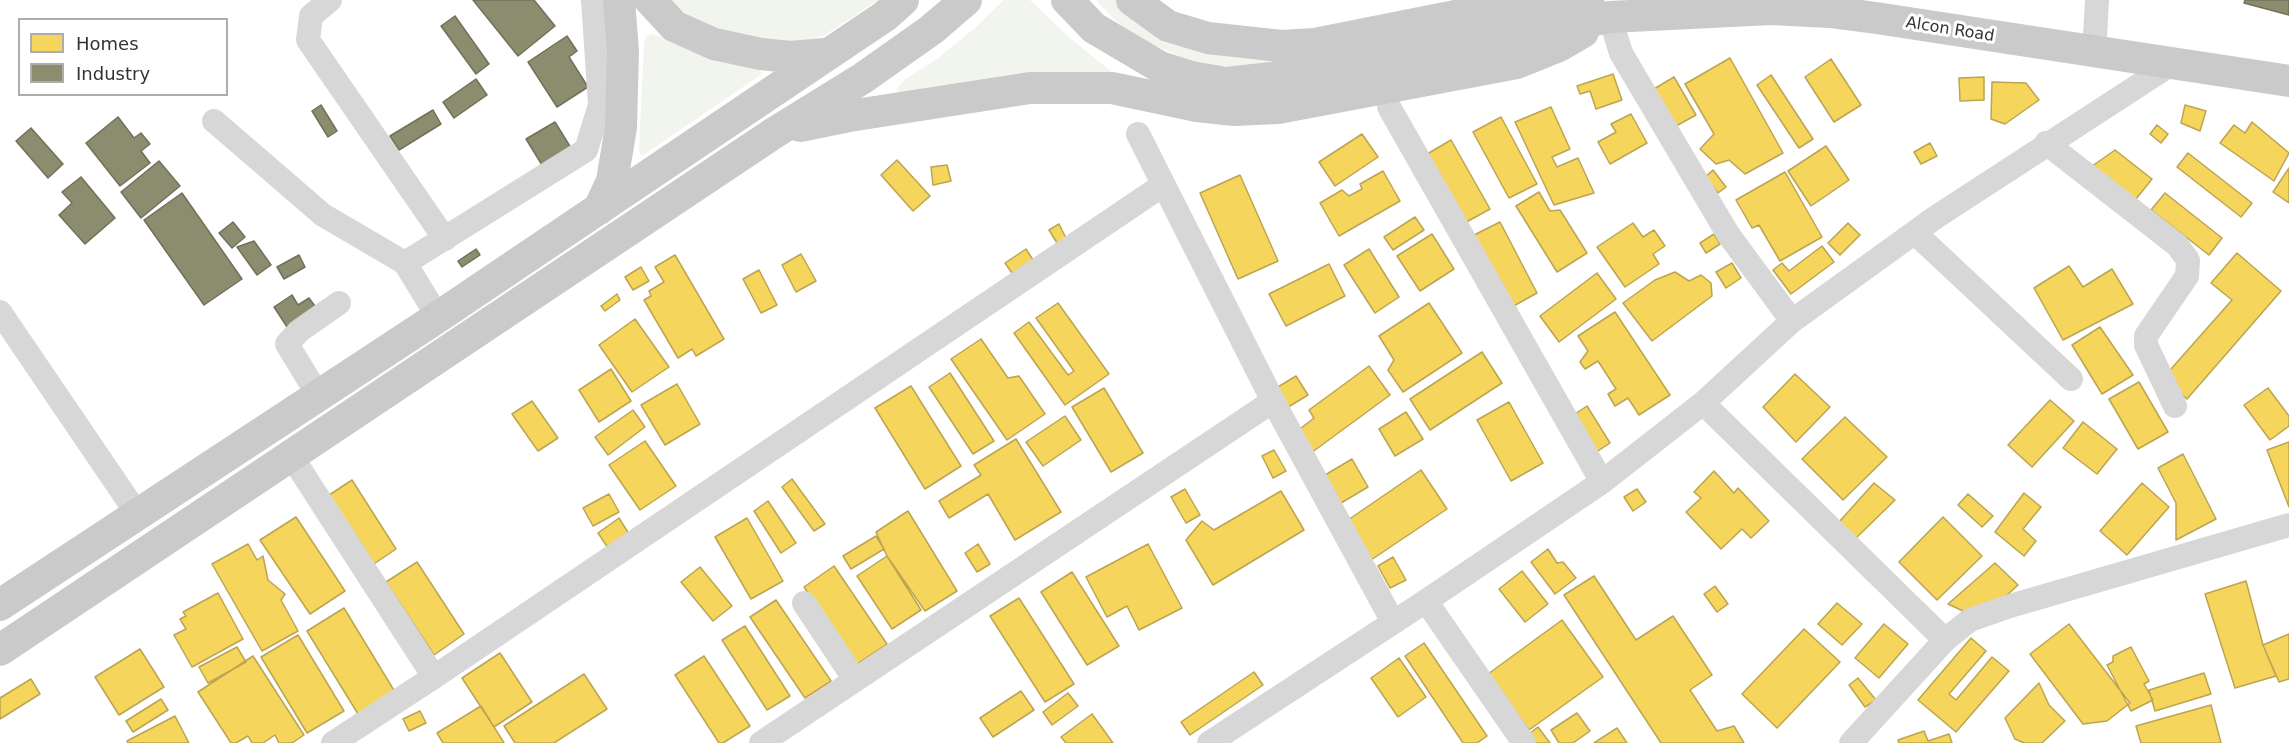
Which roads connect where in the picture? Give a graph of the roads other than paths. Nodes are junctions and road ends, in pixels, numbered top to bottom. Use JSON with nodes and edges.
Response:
{"nodes":[{"id":1,"x":330,"y":0,"type":"edge"},
{"id":2,"x":593,"y":0,"type":"edge"},
{"id":3,"x":619,"y":0,"type":"edge"},
{"id":4,"x":651,"y":0,"type":"edge"},
{"id":5,"x":903,"y":0,"type":"edge"},
{"id":6,"x":966,"y":0,"type":"edge"},
{"id":7,"x":1067,"y":0,"type":"edge"},
{"id":8,"x":1132,"y":0,"type":"edge"},
{"id":9,"x":2097,"y":0,"type":"edge"},
{"id":10,"x":1706,"y":5,"type":"edge"},
{"id":11,"x":1772,"y":5,"type":"edge"},
{"id":12,"x":1610,"y":17,"type":"junction"},
{"id":13,"x":825,"y":54,"type":"junction"},
{"id":14,"x":2094,"y":54,"type":"junction"},
{"id":15,"x":2170,"y":64,"type":"junction"},
{"id":16,"x":2289,"y":81,"type":"edge"},
{"id":17,"x":1389,"y":107,"type":"dead end"},
{"id":18,"x":214,"y":121,"type":"dead end"},
{"id":19,"x":774,"y":133,"type":"junction"},
{"id":20,"x":1138,"y":134,"type":"dead end"},
{"id":21,"x":2046,"y":143,"type":"junction"},
{"id":22,"x":1163,"y":184,"type":"junction"},
{"id":23,"x":599,"y":209,"type":"junction"},
{"id":24,"x":1915,"y":233,"type":"junction"},
{"id":25,"x":444,"y":238,"type":"junction"},
{"id":26,"x":405,"y":263,"type":"junction"},
{"id":27,"x":339,"y":303,"type":"dead end"},
{"id":28,"x":0,"y":312,"type":"edge"},
{"id":29,"x":438,"y":317,"type":"junction"},
{"id":30,"x":1792,"y":321,"type":"junction"},
{"id":31,"x":2071,"y":379,"type":"dead end"},
{"id":32,"x":318,"y":395,"type":"junction"},
{"id":33,"x":1273,"y":401,"type":"junction"},
{"id":34,"x":1703,"y":403,"type":"junction"},
{"id":35,"x":2175,"y":406,"type":"dead end"},
{"id":36,"x":292,"y":457,"type":"junction"},
{"id":37,"x":1602,"y":482,"type":"junction"},
{"id":38,"x":138,"y":515,"type":"junction"},
{"id":39,"x":2289,"y":525,"type":"edge"},
{"id":40,"x":1426,"y":601,"type":"junction"},
{"id":41,"x":804,"y":603,"type":"dead end"},
{"id":42,"x":0,"y":605,"type":"edge"},
{"id":43,"x":1393,"y":621,"type":"junction"},
{"id":44,"x":1945,"y":640,"type":"junction"},
{"id":45,"x":0,"y":650,"type":"edge"},
{"id":46,"x":434,"y":678,"type":"junction"},
{"id":47,"x":855,"y":680,"type":"junction"},
{"id":48,"x":333,"y":743,"type":"edge"},
{"id":49,"x":761,"y":743,"type":"edge"},
{"id":50,"x":1209,"y":743,"type":"edge"},
{"id":51,"x":1524,"y":743,"type":"edge"},
{"id":52,"x":1851,"y":743,"type":"edge"}],
"edges":[{"from":1,"to":25,"type":"street"},
{"from":2,"to":25,"type":"street"},
{"from":3,"to":23,"type":"main road"},
{"from":4,"to":13,"type":"main road"},
{"from":5,"to":13,"type":"main road"},
{"from":6,"to":19,"type":"main road"},
{"from":7,"to":12,"type":"main road"},
{"from":8,"to":12,"type":"main road"},
{"from":9,"to":14,"type":"street"},
{"from":10,"to":11,"type":"main road","name":"Alcon Road"},
{"from":10,"to":12,"type":"main road","name":"Alcon Road"},
{"from":11,"to":14,"type":"main road","name":"Alcon Road"},
{"from":12,"to":19,"type":"main road"},
{"from":12,"to":30,"type":"street"},
{"from":13,"to":23,"type":"main road"},
{"from":14,"to":15,"type":"main road","name":"Alcon Road"},
{"from":15,"to":16,"type":"main road","name":"Alcon Road"},
{"from":15,"to":21,"type":"street"},
{"from":17,"to":37,"type":"street"},
{"from":18,"to":26,"type":"street"},
{"from":19,"to":36,"type":"main road"},
{"from":20,"to":22,"type":"street"},
{"from":21,"to":24,"type":"street"},
{"from":21,"to":35,"type":"street"},
{"from":22,"to":33,"type":"street"},
{"from":22,"to":46,"type":"street"},
{"from":23,"to":29,"type":"main road"},
{"from":24,"to":30,"type":"street"},
{"from":24,"to":31,"type":"street"},
{"from":25,"to":26,"type":"street"},
{"from":26,"to":29,"type":"street"},
{"from":27,"to":32,"type":"street"},
{"from":28,"to":38,"type":"street"},
{"from":29,"to":32,"type":"main road"},
{"from":30,"to":34,"type":"street"},
{"from":32,"to":38,"type":"main road"},
{"from":33,"to":43,"type":"street"},
{"from":33,"to":47,"type":"street"},
{"from":34,"to":37,"type":"street"},
{"from":34,"to":44,"type":"street"},
{"from":36,"to":45,"type":"main road"},
{"from":36,"to":46,"type":"street"},
{"from":37,"to":40,"type":"street"},
{"from":38,"to":42,"type":"main road"},
{"from":39,"to":44,"type":"street"},
{"from":40,"to":43,"type":"street"},
{"from":40,"to":51,"type":"street"},
{"from":41,"to":47,"type":"street"},
{"from":43,"to":50,"type":"street"},
{"from":44,"to":52,"type":"street"},
{"from":46,"to":48,"type":"street"},
{"from":47,"to":49,"type":"street"}]}
